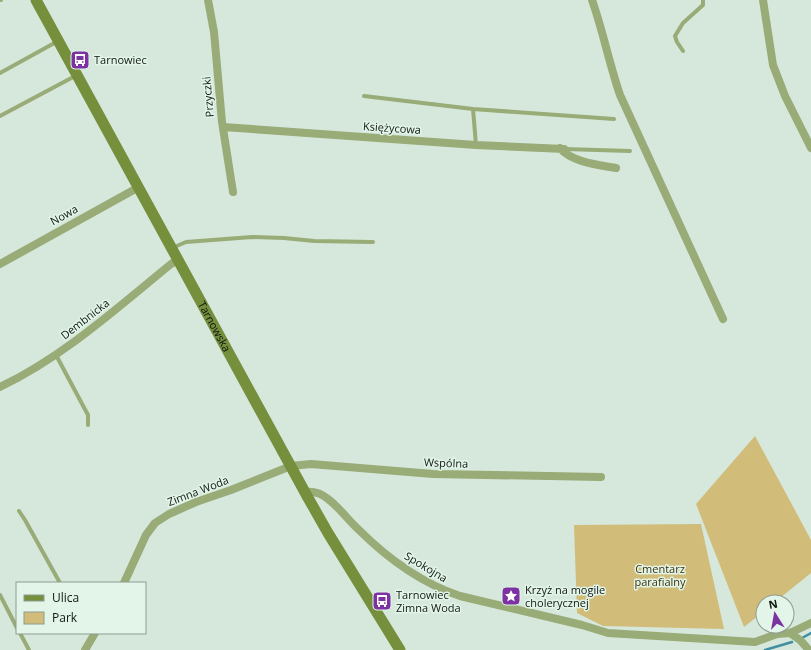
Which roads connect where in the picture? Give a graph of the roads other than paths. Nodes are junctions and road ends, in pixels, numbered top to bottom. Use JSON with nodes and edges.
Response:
{"nodes":[{"id":1,"x":36,"y":0,"type":"edge"},
{"id":2,"x":208,"y":0,"type":"edge"},
{"id":3,"x":592,"y":0,"type":"edge"},
{"id":4,"x":703,"y":0,"type":"edge"},
{"id":5,"x":763,"y":0,"type":"edge"},
{"id":6,"x":58,"y":40,"type":"junction"},
{"id":7,"x":683,"y":51,"type":"dead end"},
{"id":8,"x":0,"y":73,"type":"edge"},
{"id":9,"x":77,"y":75,"type":"junction"},
{"id":10,"x":364,"y":96,"type":"dead end"},
{"id":11,"x":473,"y":109,"type":"junction"},
{"id":12,"x":0,"y":116,"type":"edge"},
{"id":13,"x":614,"y":119,"type":"dead end"},
{"id":14,"x":223,"y":127,"type":"junction"},
{"id":15,"x":476,"y":146,"type":"junction"},
{"id":16,"x":562,"y":148,"type":"junction"},
{"id":17,"x":811,"y":148,"type":"edge"},
{"id":18,"x":630,"y":151,"type":"dead end"},
{"id":19,"x":616,"y":168,"type":"dead end"},
{"id":20,"x":138,"y":187,"type":"junction"},
{"id":21,"x":233,"y":192,"type":"dead end"},
{"id":22,"x":373,"y":242,"type":"dead end"},
{"id":23,"x":172,"y":248,"type":"junction"},
{"id":24,"x":178,"y":260,"type":"junction"},
{"id":25,"x":0,"y":264,"type":"edge"},
{"id":26,"x":723,"y":319,"type":"dead end"},
{"id":27,"x":56,"y":355,"type":"junction"},
{"id":28,"x":0,"y":387,"type":"edge"},
{"id":29,"x":88,"y":425,"type":"dead end"},
{"id":30,"x":291,"y":466,"type":"junction"},
{"id":31,"x":601,"y":477,"type":"dead end"},
{"id":32,"x":305,"y":492,"type":"junction"},
{"id":33,"x":18,"y":511,"type":"dead end"},
{"id":34,"x":59,"y":582,"type":"edge"},
{"id":35,"x":124,"y":582,"type":"edge"},
{"id":36,"x":0,"y":596,"type":"edge"},
{"id":37,"x":811,"y":623,"type":"edge"},
{"id":38,"x":16,"y":626,"type":"edge"},
{"id":39,"x":795,"y":631,"type":"edge"},
{"id":40,"x":21,"y":634,"type":"edge"},
{"id":41,"x":94,"y":634,"type":"edge"},
{"id":42,"x":777,"y":634,"type":"edge"},
{"id":43,"x":791,"y":634,"type":"edge"},
{"id":44,"x":29,"y":650,"type":"edge"},
{"id":45,"x":85,"y":650,"type":"edge"},
{"id":46,"x":400,"y":650,"type":"edge"},
{"id":47,"x":809,"y":650,"type":"edge"}],
"edges":[{"from":1,"to":6,"type":"main road","name":"Tarnowska"},
{"from":2,"to":14,"type":"street","name":"Przyczki"},
{"from":3,"to":26,"type":"street"},
{"from":4,"to":7,"type":"lane"},
{"from":5,"to":17,"type":"street"},
{"from":6,"to":8,"type":"lane"},
{"from":6,"to":9,"type":"main road","name":"Tarnowska"},
{"from":9,"to":12,"type":"lane"},
{"from":9,"to":20,"type":"main road","name":"Tarnowska"},
{"from":10,"to":11,"type":"lane"},
{"from":11,"to":13,"type":"lane"},
{"from":11,"to":15,"type":"lane"},
{"from":14,"to":15,"type":"street","name":"Księżycowa"},
{"from":14,"to":21,"type":"street","name":"Przyczki"},
{"from":15,"to":16,"type":"street","name":"Księżycowa"},
{"from":16,"to":18,"type":"lane"},
{"from":16,"to":19,"type":"street"},
{"from":20,"to":23,"type":"main road","name":"Tarnowska"},
{"from":20,"to":25,"type":"street","name":"Nowa"},
{"from":22,"to":23,"type":"lane"},
{"from":23,"to":24,"type":"main road","name":"Tarnowska"},
{"from":24,"to":27,"type":"street","name":"Dembnicka"},
{"from":24,"to":30,"type":"main road","name":"Tarnowska"},
{"from":27,"to":28,"type":"street","name":"Dembnicka"},
{"from":27,"to":29,"type":"lane"},
{"from":30,"to":31,"type":"street","name":"Wspólna"},
{"from":30,"to":32,"type":"main road","name":"Tarnowska"},
{"from":30,"to":35,"type":"street","name":"Zimna Woda"},
{"from":32,"to":42,"type":"street","name":"Spokojna"},
{"from":32,"to":46,"type":"main road","name":"Tarnowska"},
{"from":33,"to":34,"type":"lane"},
{"from":36,"to":38,"type":"lane"},
{"from":37,"to":39,"type":"street","name":"Spokojna"},
{"from":40,"to":44,"type":"lane"},
{"from":41,"to":45,"type":"street"},
{"from":43,"to":47,"type":"street"}]}
